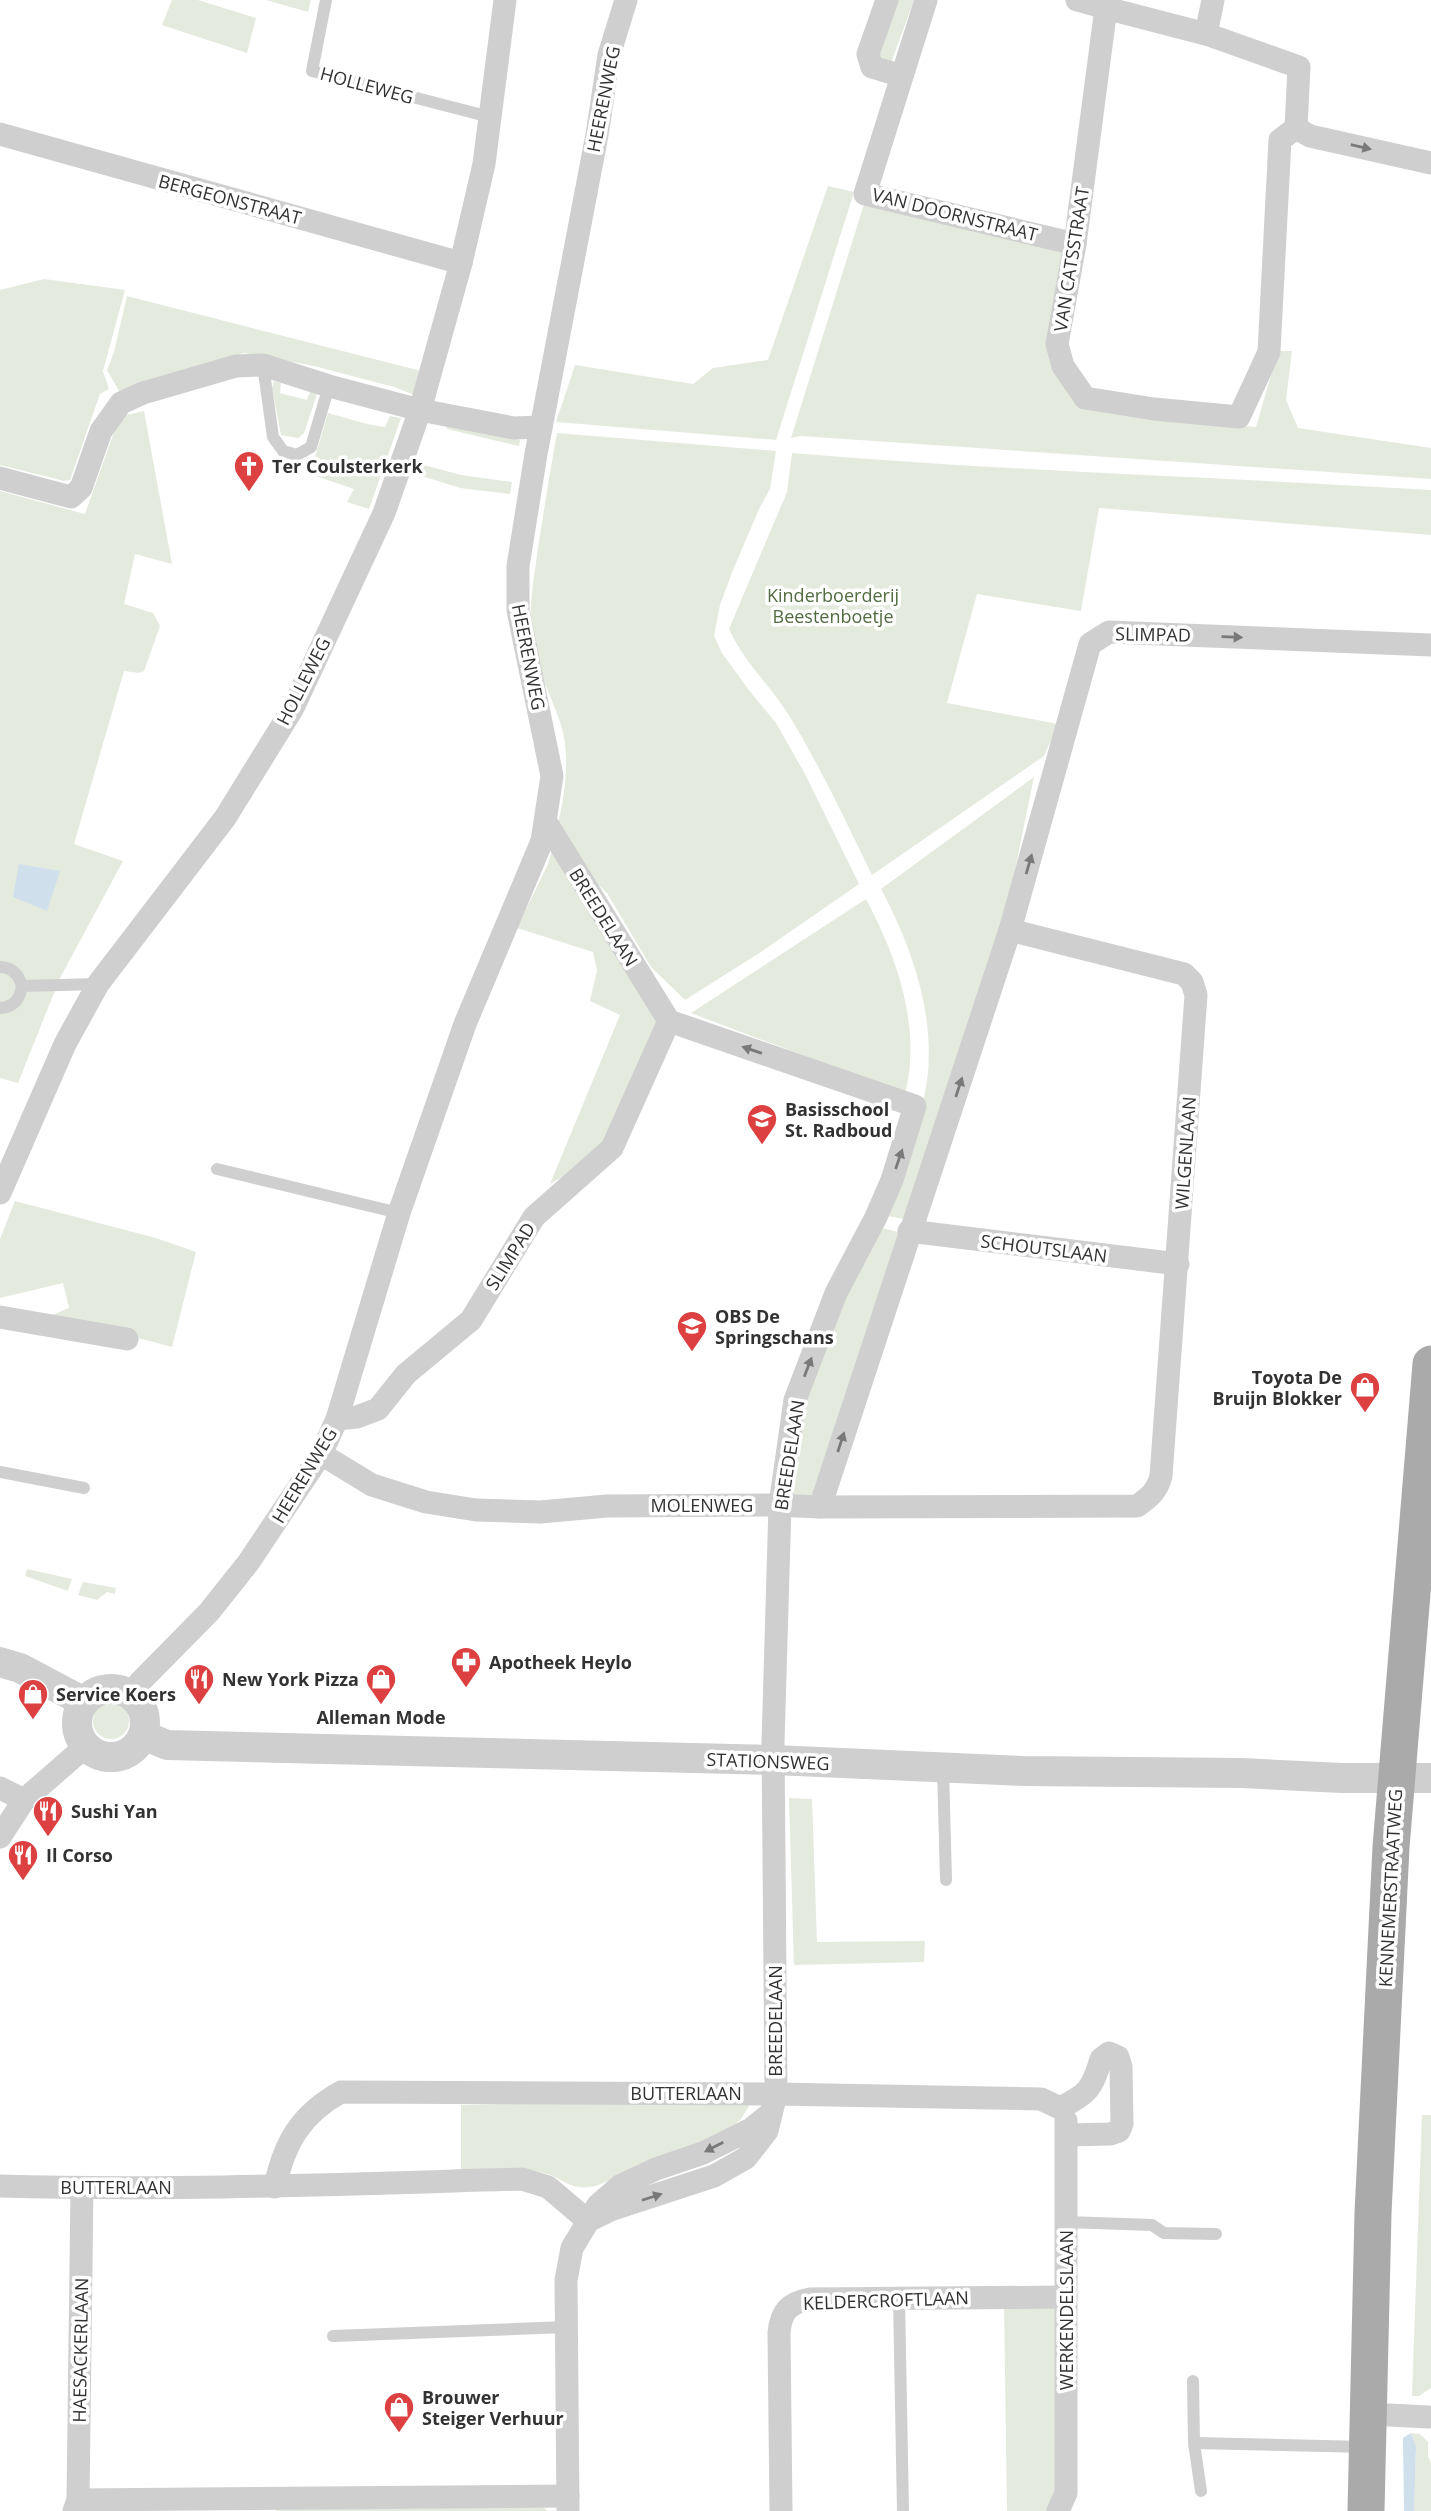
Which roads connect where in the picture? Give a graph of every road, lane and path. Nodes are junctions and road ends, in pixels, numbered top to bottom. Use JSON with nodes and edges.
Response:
{"nodes":[{"id":1,"x":326,"y":0,"type":"edge"},
{"id":2,"x":505,"y":0,"type":"edge"},
{"id":3,"x":626,"y":0,"type":"edge"},
{"id":4,"x":887,"y":0,"type":"edge"},
{"id":5,"x":926,"y":0,"type":"edge"},
{"id":6,"x":1077,"y":0,"type":"edge"},
{"id":7,"x":1213,"y":0,"type":"edge"},
{"id":8,"x":1106,"y":8,"type":"junction"},
{"id":9,"x":1206,"y":34,"type":"junction"},
{"id":10,"x":902,"y":76,"type":"junction"},
{"id":11,"x":490,"y":117,"type":"junction"},
{"id":12,"x":1296,"y":128,"type":"junction"},
{"id":13,"x":0,"y":134,"type":"edge"},
{"id":14,"x":1431,"y":163,"type":"edge"},
{"id":15,"x":1075,"y":244,"type":"junction"},
{"id":16,"x":461,"y":263,"type":"junction"},
{"id":17,"x":262,"y":365,"type":"junction"},
{"id":18,"x":330,"y":386,"type":"junction"},
{"id":19,"x":421,"y":410,"type":"junction"},
{"id":20,"x":541,"y":427,"type":"junction"},
{"id":21,"x":0,"y":478,"type":"edge"},
{"id":22,"x":1431,"y":645,"type":"edge"},
{"id":23,"x":545,"y":822,"type":"junction"},
{"id":24,"x":1010,"y":930,"type":"junction"},
{"id":25,"x":0,"y":967,"type":"edge"},
{"id":26,"x":98,"y":984,"type":"junction"},
{"id":27,"x":22,"y":986,"type":"junction"},
{"id":28,"x":0,"y":1008,"type":"edge"},
{"id":29,"x":669,"y":1021,"type":"junction"},
{"id":30,"x":217,"y":1169,"type":"dead end"},
{"id":31,"x":0,"y":1193,"type":"edge"},
{"id":32,"x":399,"y":1213,"type":"junction"},
{"id":33,"x":909,"y":1231,"type":"junction"},
{"id":34,"x":1178,"y":1264,"type":"junction"},
{"id":35,"x":0,"y":1317,"type":"edge"},
{"id":36,"x":127,"y":1339,"type":"dead end"},
{"id":37,"x":1431,"y":1364,"type":"edge"},
{"id":38,"x":337,"y":1419,"type":"junction"},
{"id":39,"x":321,"y":1454,"type":"junction"},
{"id":40,"x":0,"y":1472,"type":"edge"},
{"id":41,"x":84,"y":1488,"type":"dead end"},
{"id":42,"x":780,"y":1505,"type":"junction"},
{"id":43,"x":1137,"y":1506,"type":"joint"},
{"id":44,"x":820,"y":1507,"type":"junction"},
{"id":45,"x":0,"y":1662,"type":"edge"},
{"id":46,"x":133,"y":1697,"type":"junction"},
{"id":47,"x":84,"y":1702,"type":"junction"},
{"id":48,"x":143,"y":1735,"type":"junction"},
{"id":49,"x":86,"y":1746,"type":"junction"},
{"id":50,"x":774,"y":1760,"type":"junction"},
{"id":51,"x":943,"y":1766,"type":"junction"},
{"id":52,"x":1414,"y":1778,"type":"edge"},
{"id":53,"x":0,"y":1788,"type":"edge"},
{"id":54,"x":24,"y":1800,"type":"junction"},
{"id":55,"x":0,"y":1837,"type":"edge"},
{"id":56,"x":946,"y":1880,"type":"dead end"},
{"id":57,"x":774,"y":2103,"type":"junction"},
{"id":58,"x":1060,"y":2108,"type":"junction"},
{"id":59,"x":1067,"y":2135,"type":"junction"},
{"id":60,"x":0,"y":2186,"type":"edge"},
{"id":61,"x":275,"y":2187,"type":"junction"},
{"id":62,"x":82,"y":2188,"type":"junction"},
{"id":63,"x":588,"y":2221,"type":"junction"},
{"id":64,"x":1066,"y":2222,"type":"junction"},
{"id":65,"x":1216,"y":2234,"type":"dead end"},
{"id":66,"x":1066,"y":2297,"type":"junction"},
{"id":67,"x":899,"y":2299,"type":"junction"},
{"id":68,"x":566,"y":2326,"type":"junction"},
{"id":69,"x":333,"y":2336,"type":"dead end"},
{"id":70,"x":1193,"y":2381,"type":"dead end"},
{"id":71,"x":1430,"y":2417,"type":"edge"},
{"id":72,"x":1367,"y":2431,"type":"junction"},
{"id":73,"x":1194,"y":2443,"type":"junction"},
{"id":74,"x":1201,"y":2491,"type":"dead end"},
{"id":75,"x":568,"y":2504,"type":"edge"},
{"id":76,"x":255,"y":2505,"type":"edge"},
{"id":77,"x":76,"y":2506,"type":"edge"},
{"id":78,"x":781,"y":2511,"type":"edge"},
{"id":79,"x":903,"y":2511,"type":"edge"},
{"id":80,"x":1058,"y":2511,"type":"edge"},
{"id":81,"x":1366,"y":2511,"type":"edge"}],
"edges":[{"from":1,"to":11,"type":"lane","name":"HOLLEWEG"},
{"from":2,"to":11,"type":"street","name":"HOLLEWEG"},
{"from":3,"to":20,"type":"street","name":"HEERENWEG"},
{"from":4,"to":10,"type":"street"},
{"from":5,"to":10,"type":"street","name":"VAN DOORNSTRAAT"},
{"from":6,"to":8,"type":"street"},
{"from":7,"to":9,"type":"street"},
{"from":8,"to":9,"type":"street"},
{"from":8,"to":15,"type":"street","name":"VAN CATSSTRAAT"},
{"from":9,"to":12,"type":"street"},
{"from":10,"to":15,"type":"street","name":"VAN DOORNSTRAAT"},
{"from":11,"to":16,"type":"street","name":"HOLLEWEG"},
{"from":12,"to":14,"type":"street","one_way":true},
{"from":12,"to":15,"type":"street","name":"VAN CATSSTRAAT"},
{"from":13,"to":16,"type":"street","name":"BERGEONSTRAAT"},
{"from":16,"to":19,"type":"street","name":"HOLLEWEG"},
{"from":17,"to":18,"type":"street"},
{"from":17,"to":18,"type":"lane"},
{"from":17,"to":21,"type":"street"},
{"from":18,"to":19,"type":"street"},
{"from":19,"to":20,"type":"street"},
{"from":19,"to":26,"type":"street","name":"HOLLEWEG"},
{"from":20,"to":23,"type":"street","name":"HEERENWEG"},
{"from":24,"to":22,"type":"street","name":"SLIMPAD","one_way":true},
{"from":23,"to":29,"type":"street","name":"BREEDELAAN"},
{"from":23,"to":32,"type":"street","name":"HEERENWEG"},
{"from":33,"to":24,"type":"street","one_way":true},
{"from":24,"to":34,"type":"street","name":"WILGENLAAN"},
{"from":25,"to":27,"type":"lane"},
{"from":26,"to":27,"type":"lane"},
{"from":26,"to":31,"type":"street","name":"HOLLEWEG"},
{"from":27,"to":28,"type":"lane"},
{"from":29,"to":38,"type":"street","name":"SLIMPAD"},
{"from":42,"to":29,"type":"street","name":"BREEDELAAN","one_way":true},
{"from":30,"to":32,"type":"lane"},
{"from":32,"to":38,"type":"street","name":"HEERENWEG"},
{"from":33,"to":34,"type":"street","name":"SCHOUTSLAAN"},
{"from":44,"to":33,"type":"street","one_way":true},
{"from":34,"to":43,"type":"street","name":"WILGENLAAN"},
{"from":35,"to":36,"type":"street"},
{"from":37,"to":52,"type":"main road","name":"KENNEMERSTRAATWEG"},
{"from":38,"to":39,"type":"street","name":"HEERENWEG"},
{"from":39,"to":42,"type":"street","name":"MOLENWEG"},
{"from":39,"to":46,"type":"street","name":"HEERENWEG"},
{"from":40,"to":41,"type":"lane"},
{"from":42,"to":44,"type":"street","name":"MOLENWEG"},
{"from":42,"to":50,"type":"street","name":"BREEDELAAN"},
{"from":43,"to":44,"type":"street","name":"MOLENWEG"},
{"from":45,"to":47,"type":"street"},
{"from":46,"to":47,"type":"street"},
{"from":46,"to":48,"type":"street"},
{"from":47,"to":49,"type":"street"},
{"from":48,"to":49,"type":"street"},
{"from":48,"to":50,"type":"street","name":"STATIONSWEG"},
{"from":49,"to":54,"type":"street"},
{"from":50,"to":51,"type":"street","name":"STATIONSWEG"},
{"from":50,"to":57,"type":"street","name":"BREEDELAAN"},
{"from":51,"to":52,"type":"street","name":"STATIONSWEG"},
{"from":51,"to":56,"type":"lane"},
{"from":52,"to":72,"type":"main road","name":"KENNEMERSTRAATWEG"},
{"from":53,"to":54,"type":"street"},
{"from":54,"to":55,"type":"street"},
{"from":57,"to":58,"type":"street","name":"BUTTERLAAN"},
{"from":57,"to":61,"type":"street","name":"BUTTERLAAN"},
{"from":57,"to":63,"type":"street","name":"BREEDELAAN"},
{"from":58,"to":59,"type":"street","name":"WERKENDELSLAAN"},
{"from":58,"to":59,"type":"street"},
{"from":59,"to":64,"type":"street","name":"WERKENDELSLAAN"},
{"from":60,"to":62,"type":"street","name":"BUTTERLAAN"},
{"from":61,"to":62,"type":"street","name":"BUTTERLAAN"},
{"from":61,"to":63,"type":"street","name":"BUTTERLAAN"},
{"from":62,"to":77,"type":"street","name":"HAESACKERLAAN"},
{"from":63,"to":68,"type":"street"},
{"from":64,"to":65,"type":"lane"},
{"from":64,"to":66,"type":"street","name":"WERKENDELSLAAN"},
{"from":66,"to":67,"type":"street","name":"KELDERCROFTLAAN"},
{"from":66,"to":80,"type":"street","name":"WERKENDELSLAAN"},
{"from":67,"to":78,"type":"street","name":"KELDERCROFTLAAN"},
{"from":67,"to":79,"type":"lane"},
{"from":68,"to":69,"type":"lane"},
{"from":68,"to":75,"type":"street"},
{"from":70,"to":73,"type":"lane"},
{"from":71,"to":72,"type":"street"},
{"from":72,"to":73,"type":"lane"},
{"from":72,"to":81,"type":"main road","name":"KENNEMERSTRAATWEG"},
{"from":73,"to":74,"type":"lane"},
{"from":75,"to":76,"type":"street"},
{"from":76,"to":77,"type":"street"}]}
